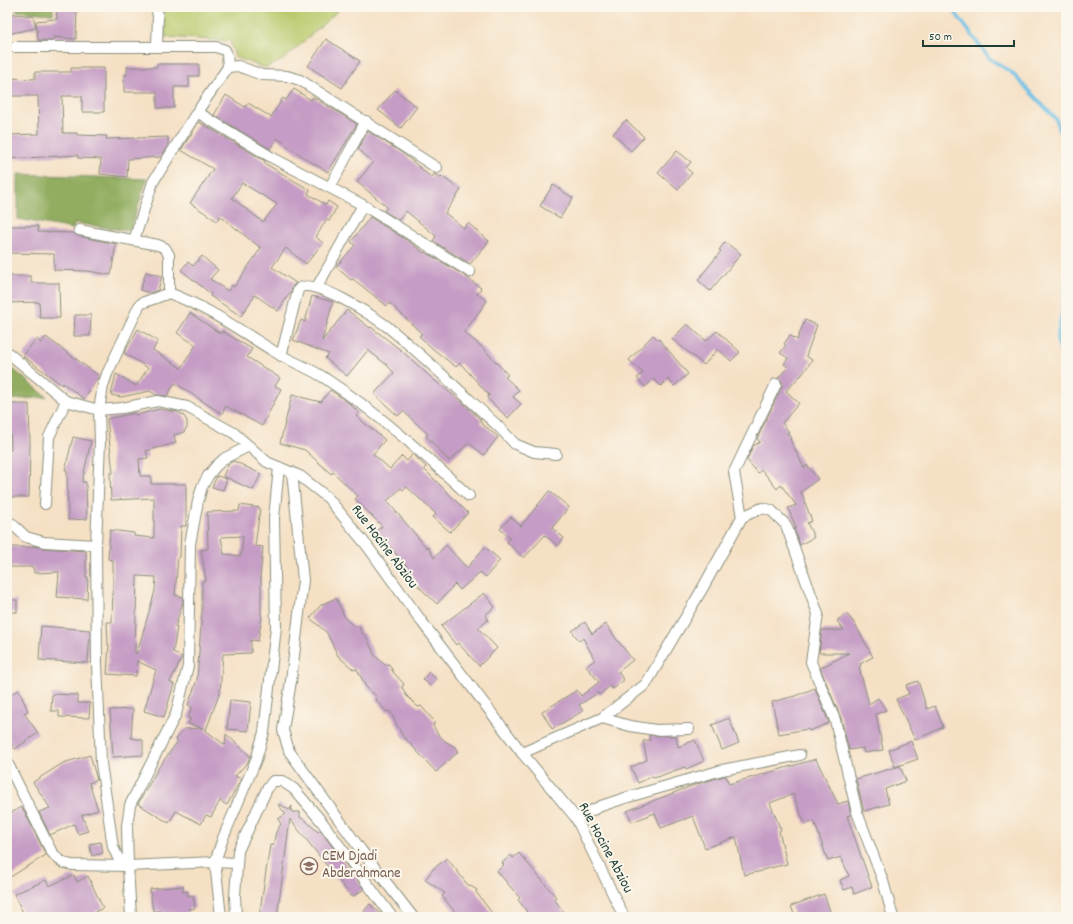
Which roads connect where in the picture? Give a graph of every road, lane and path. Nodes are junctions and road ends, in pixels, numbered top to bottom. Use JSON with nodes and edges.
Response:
{"nodes":[{"id":1,"x":156,"y":7,"type":"edge"},
{"id":2,"x":157,"y":46,"type":"junction"},
{"id":3,"x":7,"y":47,"type":"edge"},
{"id":4,"x":228,"y":67,"type":"junction"},
{"id":5,"x":197,"y":112,"type":"junction"},
{"id":6,"x":366,"y":121,"type":"junction"},
{"id":7,"x":437,"y":168,"type":"dead end"},
{"id":8,"x":330,"y":187,"type":"junction"},
{"id":9,"x":363,"y":205,"type":"junction"},
{"id":10,"x":79,"y":230,"type":"dead end"},
{"id":11,"x":134,"y":240,"type":"junction"},
{"id":12,"x":470,"y":272,"type":"dead end"},
{"id":13,"x":317,"y":287,"type":"junction"},
{"id":14,"x":169,"y":293,"type":"junction"},
{"id":15,"x":7,"y":352,"type":"edge"},
{"id":16,"x":281,"y":356,"type":"junction"},
{"id":17,"x":776,"y":384,"type":"dead end"},
{"id":18,"x":66,"y":401,"type":"junction"},
{"id":19,"x":99,"y":410,"type":"junction"},
{"id":20,"x":249,"y":446,"type":"junction"},
{"id":21,"x":556,"y":454,"type":"dead end"},
{"id":22,"x":279,"y":467,"type":"junction"},
{"id":23,"x":292,"y":472,"type":"junction"},
{"id":24,"x":469,"y":496,"type":"dead end"},
{"id":25,"x":45,"y":504,"type":"dead end"},
{"id":26,"x":742,"y":516,"type":"junction"},
{"id":27,"x":11,"y":523,"type":"dead end"},
{"id":28,"x":96,"y":545,"type":"junction"},
{"id":29,"x":602,"y":718,"type":"junction"},
{"id":30,"x":689,"y":729,"type":"dead end"},
{"id":31,"x":522,"y":753,"type":"junction"},
{"id":32,"x":800,"y":755,"type":"dead end"},
{"id":33,"x":7,"y":762,"type":"edge"},
{"id":34,"x":576,"y":818,"type":"junction"},
{"id":35,"x":215,"y":862,"type":"junction"},
{"id":36,"x":236,"y":863,"type":"junction"},
{"id":37,"x":128,"y":866,"type":"junction"},
{"id":38,"x":131,"y":917,"type":"edge"},
{"id":39,"x":221,"y":917,"type":"edge"},
{"id":40,"x":236,"y":917,"type":"edge"},
{"id":41,"x":392,"y":917,"type":"edge"},
{"id":42,"x":413,"y":917,"type":"edge"},
{"id":43,"x":624,"y":917,"type":"edge"},
{"id":44,"x":893,"y":917,"type":"edge"}],
"edges":[{"from":1,"to":2,"type":"street"},
{"from":2,"to":3,"type":"street"},
{"from":2,"to":4,"type":"street"},
{"from":4,"to":5,"type":"street"},
{"from":4,"to":6,"type":"street"},
{"from":5,"to":8,"type":"street"},
{"from":5,"to":11,"type":"street"},
{"from":6,"to":7,"type":"street"},
{"from":6,"to":8,"type":"street"},
{"from":8,"to":9,"type":"street"},
{"from":9,"to":12,"type":"street"},
{"from":9,"to":13,"type":"street"},
{"from":10,"to":11,"type":"street"},
{"from":11,"to":14,"type":"street"},
{"from":13,"to":16,"type":"street"},
{"from":13,"to":21,"type":"street"},
{"from":14,"to":16,"type":"street"},
{"from":14,"to":19,"type":"street"},
{"from":15,"to":18,"type":"street","name":"Rue Hocine Abziou"},
{"from":16,"to":24,"type":"street"},
{"from":17,"to":26,"type":"street"},
{"from":18,"to":19,"type":"street","name":"Rue Hocine Abziou"},
{"from":18,"to":25,"type":"street"},
{"from":19,"to":20,"type":"street","name":"Rue Hocine Abziou"},
{"from":19,"to":28,"type":"street"},
{"from":20,"to":22,"type":"street","name":"Rue Hocine Abziou"},
{"from":20,"to":37,"type":"street"},
{"from":22,"to":23,"type":"street","name":"Rue Hocine Abziou"},
{"from":22,"to":35,"type":"street"},
{"from":23,"to":31,"type":"street","name":"Rue Hocine Abziou"},
{"from":23,"to":42,"type":"street"},
{"from":26,"to":29,"type":"street"},
{"from":26,"to":44,"type":"street"},
{"from":27,"to":28,"type":"street"},
{"from":28,"to":37,"type":"street"},
{"from":29,"to":30,"type":"street"},
{"from":29,"to":31,"type":"street"},
{"from":31,"to":34,"type":"street","name":"Rue Hocine Abziou"},
{"from":32,"to":34,"type":"street"},
{"from":33,"to":37,"type":"street"},
{"from":34,"to":43,"type":"street","name":"Rue Hocine Abziou"},
{"from":35,"to":36,"type":"street"},
{"from":35,"to":37,"type":"street"},
{"from":35,"to":39,"type":"street"},
{"from":36,"to":40,"type":"street"},
{"from":36,"to":41,"type":"street"},
{"from":37,"to":38,"type":"street"}]}
